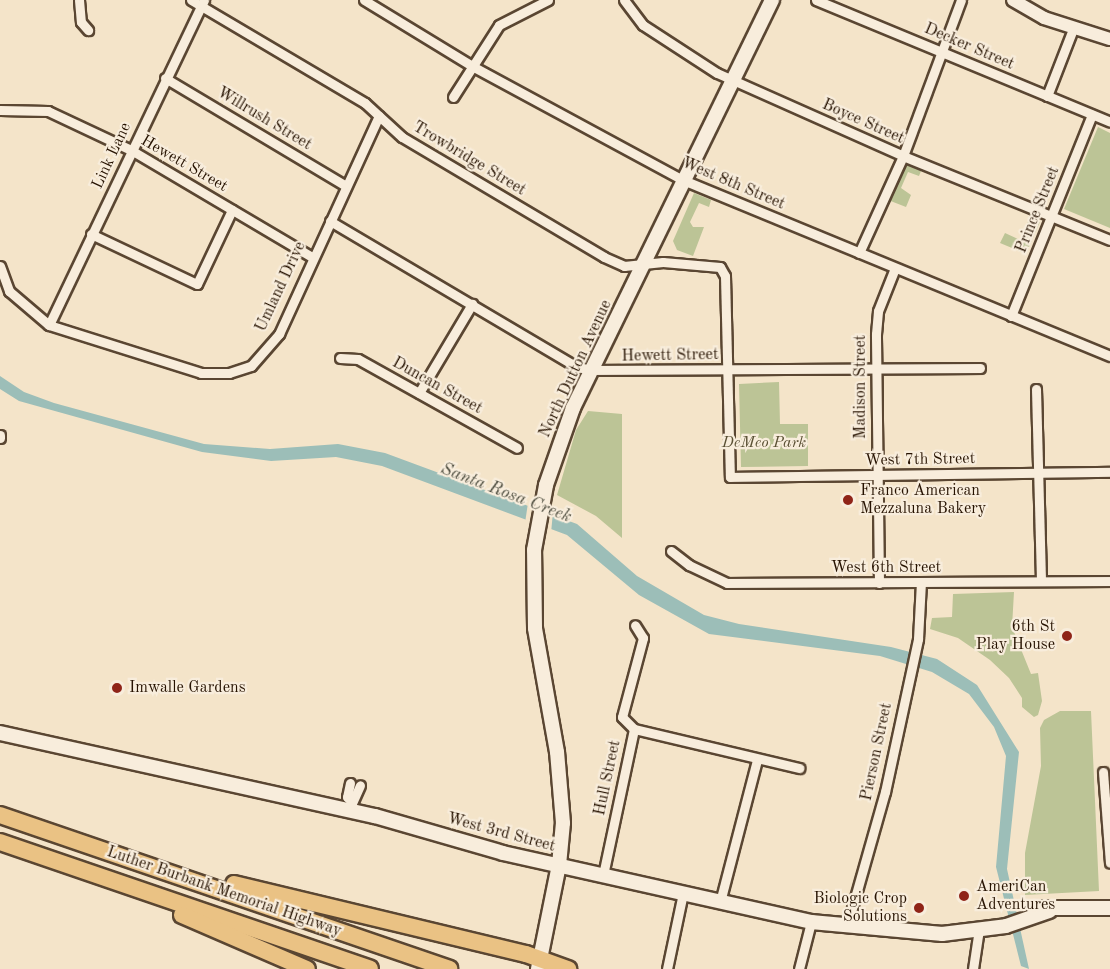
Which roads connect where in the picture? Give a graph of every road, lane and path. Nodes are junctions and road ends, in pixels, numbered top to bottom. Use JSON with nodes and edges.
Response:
{"nodes":[{"id":1,"x":79,"y":0,"type":"edge"},
{"id":2,"x":191,"y":0,"type":"edge"},
{"id":3,"x":364,"y":0,"type":"edge"},
{"id":4,"x":548,"y":0,"type":"edge"},
{"id":5,"x":624,"y":0,"type":"edge"},
{"id":6,"x":772,"y":0,"type":"edge"},
{"id":7,"x":816,"y":0,"type":"edge"},
{"id":8,"x":961,"y":0,"type":"edge"},
{"id":9,"x":1013,"y":0,"type":"edge"},
{"id":10,"x":202,"y":3,"type":"edge"},
{"id":11,"x":1073,"y":29,"type":"junction"},
{"id":12,"x":88,"y":30,"type":"dead end"},
{"id":13,"x":1110,"y":39,"type":"edge"},
{"id":14,"x":940,"y":50,"type":"junction"},
{"id":15,"x":472,"y":66,"type":"junction"},
{"id":16,"x":165,"y":78,"type":"junction"},
{"id":17,"x":732,"y":80,"type":"junction"},
{"id":18,"x":1047,"y":96,"type":"junction"},
{"id":19,"x":453,"y":97,"type":"dead end"},
{"id":20,"x":0,"y":110,"type":"edge"},
{"id":21,"x":1092,"y":115,"type":"junction"},
{"id":22,"x":379,"y":116,"type":"junction"},
{"id":23,"x":1110,"y":122,"type":"edge"},
{"id":24,"x":131,"y":150,"type":"junction"},
{"id":25,"x":903,"y":156,"type":"junction"},
{"id":26,"x":683,"y":180,"type":"junction"},
{"id":27,"x":346,"y":186,"type":"junction"},
{"id":28,"x":232,"y":210,"type":"junction"},
{"id":29,"x":1051,"y":216,"type":"junction"},
{"id":30,"x":330,"y":221,"type":"junction"},
{"id":31,"x":91,"y":234,"type":"junction"},
{"id":32,"x":1110,"y":240,"type":"edge"},
{"id":33,"x":859,"y":253,"type":"junction"},
{"id":34,"x":312,"y":257,"type":"junction"},
{"id":35,"x":643,"y":265,"type":"junction"},
{"id":36,"x":0,"y":266,"type":"edge"},
{"id":37,"x":895,"y":268,"type":"junction"},
{"id":38,"x":472,"y":304,"type":"junction"},
{"id":39,"x":1011,"y":316,"type":"junction"},
{"id":40,"x":49,"y":325,"type":"junction"},
{"id":41,"x":1110,"y":356,"type":"edge"},
{"id":42,"x":340,"y":358,"type":"dead end"},
{"id":43,"x":875,"y":368,"type":"junction"},
{"id":44,"x":980,"y":368,"type":"dead end"},
{"id":45,"x":592,"y":370,"type":"junction"},
{"id":46,"x":727,"y":370,"type":"junction"},
{"id":47,"x":1036,"y":389,"type":"dead end"},
{"id":48,"x":419,"y":393,"type":"junction"},
{"id":49,"x":517,"y":448,"type":"dead end"},
{"id":50,"x":1110,"y":472,"type":"edge"},
{"id":51,"x":1039,"y":473,"type":"junction"},
{"id":52,"x":876,"y":476,"type":"junction"},
{"id":53,"x":670,"y":551,"type":"dead end"},
{"id":54,"x":1041,"y":581,"type":"junction"},
{"id":55,"x":1110,"y":581,"type":"edge"},
{"id":56,"x":921,"y":582,"type":"junction"},
{"id":57,"x":879,"y":583,"type":"junction"},
{"id":58,"x":635,"y":625,"type":"dead end"},
{"id":59,"x":634,"y":729,"type":"junction"},
{"id":60,"x":0,"y":733,"type":"edge"},
{"id":61,"x":757,"y":760,"type":"junction"},
{"id":62,"x":799,"y":768,"type":"dead end"},
{"id":63,"x":1103,"y":772,"type":"dead end"},
{"id":64,"x":355,"y":784,"type":"dead end"},
{"id":65,"x":350,"y":806,"type":"junction"},
{"id":66,"x":0,"y":815,"type":"edge"},
{"id":67,"x":0,"y":842,"type":"edge"},
{"id":68,"x":120,"y":856,"type":"junction"},
{"id":69,"x":1110,"y":863,"type":"edge"},
{"id":70,"x":559,"y":865,"type":"junction"},
{"id":71,"x":603,"y":875,"type":"junction"},
{"id":72,"x":108,"y":879,"type":"junction"},
{"id":73,"x":683,"y":893,"type":"junction"},
{"id":74,"x":720,"y":902,"type":"junction"},
{"id":75,"x":1110,"y":908,"type":"edge"},
{"id":76,"x":811,"y":922,"type":"junction"},
{"id":77,"x":847,"y":927,"type":"junction"},
{"id":78,"x":979,"y":929,"type":"junction"},
{"id":79,"x":540,"y":964,"type":"edge"},
{"id":80,"x":307,"y":969,"type":"edge"},
{"id":81,"x":370,"y":969,"type":"edge"},
{"id":82,"x":449,"y":969,"type":"edge"},
{"id":83,"x":568,"y":969,"type":"edge"},
{"id":84,"x":667,"y":969,"type":"edge"},
{"id":85,"x":799,"y":969,"type":"edge"},
{"id":86,"x":973,"y":969,"type":"edge"}],
"edges":[{"from":1,"to":12,"type":"street"},
{"from":2,"to":10,"type":"street","name":"Trowbridge Street"},
{"from":3,"to":15,"type":"street","name":"West 8th Street"},
{"from":4,"to":15,"type":"street"},
{"from":5,"to":17,"type":"street","name":"Boyce Street"},
{"from":6,"to":17,"type":"main road","name":"North Dutton Avenue"},
{"from":7,"to":14,"type":"street","name":"Decker Street"},
{"from":8,"to":14,"type":"street"},
{"from":9,"to":11,"type":"street"},
{"from":10,"to":16,"type":"street","name":"Link Lane"},
{"from":10,"to":22,"type":"street","name":"Trowbridge Street"},
{"from":11,"to":13,"type":"street"},
{"from":11,"to":18,"type":"street"},
{"from":14,"to":18,"type":"street","name":"Decker Street"},
{"from":14,"to":25,"type":"street"},
{"from":15,"to":19,"type":"street"},
{"from":15,"to":26,"type":"street","name":"West 8th Street"},
{"from":16,"to":24,"type":"street","name":"Link Lane"},
{"from":16,"to":27,"type":"street","name":"Willrush Street"},
{"from":17,"to":25,"type":"street","name":"Boyce Street"},
{"from":17,"to":26,"type":"main road","name":"North Dutton Avenue"},
{"from":18,"to":21,"type":"street","name":"Decker Street"},
{"from":20,"to":24,"type":"street","name":"Hewett Street"},
{"from":21,"to":23,"type":"street","name":"Decker Street"},
{"from":21,"to":29,"type":"street","name":"Prince Street"},
{"from":22,"to":27,"type":"street","name":"Umland Drive"},
{"from":22,"to":35,"type":"street","name":"Trowbridge Street"},
{"from":24,"to":28,"type":"street","name":"Hewett Street"},
{"from":24,"to":31,"type":"street","name":"Link Lane"},
{"from":25,"to":29,"type":"street","name":"Boyce Street"},
{"from":25,"to":33,"type":"street"},
{"from":26,"to":33,"type":"street","name":"West 8th Street"},
{"from":26,"to":35,"type":"main road","name":"North Dutton Avenue"},
{"from":27,"to":30,"type":"street","name":"Umland Drive"},
{"from":28,"to":31,"type":"street"},
{"from":28,"to":34,"type":"street","name":"Hewett Street"},
{"from":29,"to":32,"type":"street","name":"Boyce Street"},
{"from":29,"to":39,"type":"street","name":"Prince Street"},
{"from":30,"to":34,"type":"street","name":"Umland Drive"},
{"from":30,"to":38,"type":"street","name":"Hewett Street"},
{"from":31,"to":40,"type":"street","name":"Link Lane"},
{"from":33,"to":37,"type":"street","name":"West 8th Street"},
{"from":34,"to":40,"type":"street","name":"Umland Drive"},
{"from":35,"to":45,"type":"main road","name":"North Dutton Avenue"},
{"from":35,"to":46,"type":"street","name":"Trowbridge Street"},
{"from":36,"to":40,"type":"street","name":"Umland Drive"},
{"from":37,"to":39,"type":"street","name":"West 8th Street"},
{"from":37,"to":43,"type":"street","name":"Madison Street"},
{"from":38,"to":45,"type":"street","name":"Hewett Street"},
{"from":38,"to":48,"type":"street"},
{"from":39,"to":41,"type":"street","name":"West 8th Street"},
{"from":42,"to":48,"type":"street","name":"Duncan Street"},
{"from":43,"to":44,"type":"street","name":"Hewett Street"},
{"from":43,"to":46,"type":"street","name":"Hewett Street"},
{"from":43,"to":52,"type":"street","name":"Madison Street"},
{"from":45,"to":46,"type":"street","name":"Hewett Street"},
{"from":45,"to":70,"type":"main road","name":"North Dutton Avenue"},
{"from":46,"to":52,"type":"street","name":"West 7th Street"},
{"from":47,"to":51,"type":"street"},
{"from":48,"to":49,"type":"street","name":"Duncan Street"},
{"from":50,"to":51,"type":"street","name":"West 7th Street"},
{"from":51,"to":52,"type":"street","name":"West 7th Street"},
{"from":51,"to":54,"type":"street"},
{"from":52,"to":57,"type":"street","name":"Madison Street"},
{"from":53,"to":57,"type":"street","name":"West 6th Street"},
{"from":54,"to":55,"type":"street","name":"West 6th Street"},
{"from":54,"to":56,"type":"street","name":"West 6th Street"},
{"from":56,"to":57,"type":"street","name":"West 6th Street"},
{"from":56,"to":77,"type":"street","name":"Pierson Street"},
{"from":58,"to":59,"type":"street","name":"Hull Street"},
{"from":59,"to":61,"type":"street"},
{"from":59,"to":71,"type":"street","name":"Hull Street"},
{"from":60,"to":65,"type":"main road","name":"West 3rd Street"},
{"from":61,"to":62,"type":"street"},
{"from":61,"to":74,"type":"street"},
{"from":63,"to":69,"type":"street"},
{"from":64,"to":65,"type":"street"},
{"from":65,"to":70,"type":"main road","name":"West 3rd Street"},
{"from":66,"to":68,"type":"highway","name":"Luther Burbank Memorial Highway"},
{"from":67,"to":72,"type":"highway","name":"Luther Burbank Memorial Highway"},
{"from":68,"to":79,"type":"highway"},
{"from":68,"to":82,"type":"highway","name":"Luther Burbank Memorial Highway"},
{"from":70,"to":71,"type":"main road","name":"West 3rd Street"},
{"from":70,"to":79,"type":"main road","name":"North Dutton Avenue"},
{"from":71,"to":73,"type":"main road","name":"West 3rd Street"},
{"from":72,"to":80,"type":"highway"},
{"from":72,"to":81,"type":"highway","name":"Luther Burbank Memorial Highway"},
{"from":73,"to":74,"type":"main road","name":"West 3rd Street"},
{"from":73,"to":84,"type":"street"},
{"from":74,"to":76,"type":"main road","name":"West 3rd Street"},
{"from":75,"to":78,"type":"main road","name":"West 3rd Street"},
{"from":76,"to":77,"type":"main road","name":"West 3rd Street"},
{"from":76,"to":85,"type":"street"},
{"from":77,"to":78,"type":"main road","name":"West 3rd Street"},
{"from":78,"to":86,"type":"street"},
{"from":79,"to":83,"type":"highway"}]}
